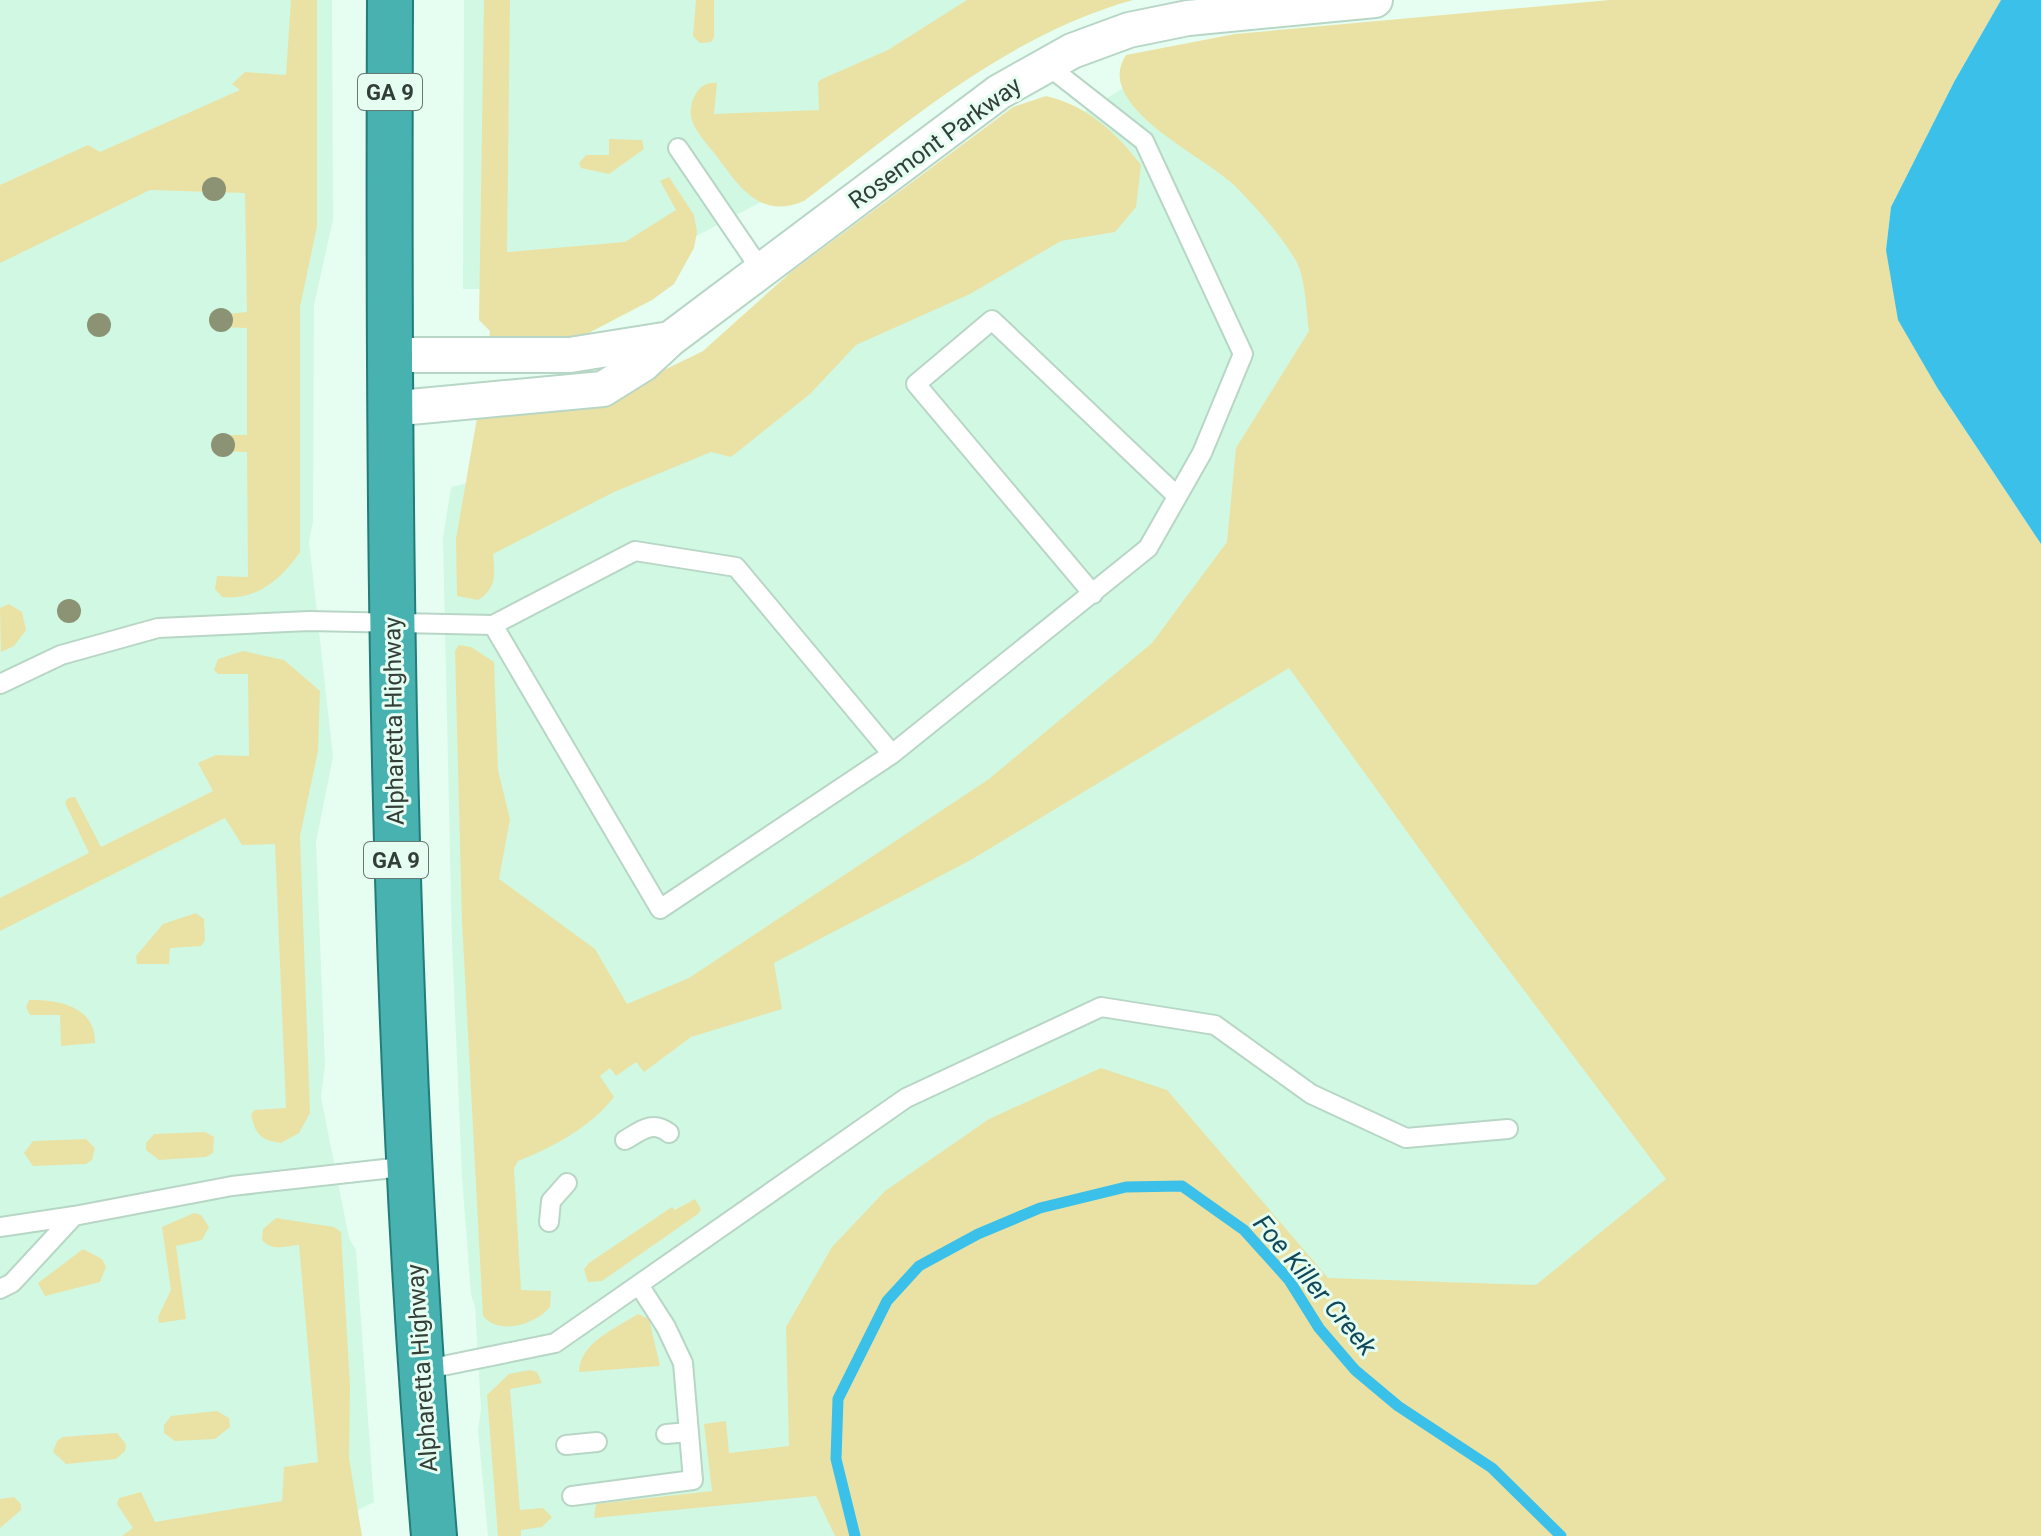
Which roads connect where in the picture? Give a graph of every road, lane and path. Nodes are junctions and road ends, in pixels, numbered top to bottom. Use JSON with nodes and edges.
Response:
{"nodes":[{"id":1,"x":390,"y":0,"type":"edge"},
{"id":2,"x":1375,"y":0,"type":"edge"},
{"id":3,"x":1047,"y":65,"type":"junction"},
{"id":4,"x":678,"y":148,"type":"dead end"},
{"id":5,"x":761,"y":270,"type":"junction"},
{"id":6,"x":670,"y":339,"type":"junction"},
{"id":7,"x":388,"y":355,"type":"junction"},
{"id":8,"x":389,"y":409,"type":"junction"},
{"id":9,"x":1177,"y":496,"type":"junction"},
{"id":10,"x":1093,"y":594,"type":"junction"},
{"id":11,"x":391,"y":624,"type":"junction"},
{"id":12,"x":493,"y":625,"type":"junction"},
{"id":13,"x":0,"y":684,"type":"edge"},
{"id":14,"x":892,"y":754,"type":"junction"},
{"id":15,"x":1508,"y":1129,"type":"dead end"},
{"id":16,"x":669,"y":1133,"type":"dead end"},
{"id":17,"x":625,"y":1140,"type":"dead end"},
{"id":18,"x":411,"y":1166,"type":"junction"},
{"id":19,"x":567,"y":1183,"type":"dead end"},
{"id":20,"x":74,"y":1216,"type":"junction"},
{"id":21,"x":549,"y":1222,"type":"dead end"},
{"id":22,"x":0,"y":1227,"type":"edge"},
{"id":23,"x":639,"y":1285,"type":"junction"},
{"id":24,"x":0,"y":1289,"type":"edge"},
{"id":25,"x":420,"y":1371,"type":"junction"},
{"id":26,"x":689,"y":1432,"type":"junction"},
{"id":27,"x":666,"y":1434,"type":"dead end"},
{"id":28,"x":597,"y":1442,"type":"dead end"},
{"id":29,"x":566,"y":1445,"type":"dead end"},
{"id":30,"x":572,"y":1496,"type":"dead end"},
{"id":31,"x":434,"y":1536,"type":"edge"}],
"edges":[{"from":1,"to":7,"type":"highway","name":"Alpharetta Highway","number":"GA 9"},
{"from":2,"to":3,"type":"street","name":"Rosemont Parkway"},
{"from":3,"to":5,"type":"street","name":"Rosemont Parkway"},
{"from":3,"to":9,"type":"lane"},
{"from":4,"to":5,"type":"lane"},
{"from":5,"to":6,"type":"street","name":"Rosemont Parkway"},
{"from":6,"to":7,"type":"street","name":"Rosemont Parkway"},
{"from":6,"to":8,"type":"street","name":"Rosemont Parkway"},
{"from":7,"to":8,"type":"highway","name":"Alpharetta Highway","number":"GA 9"},
{"from":8,"to":11,"type":"highway","name":"Alpharetta Highway","number":"GA 9"},
{"from":9,"to":10,"type":"lane"},
{"from":9,"to":10,"type":"lane"},
{"from":10,"to":14,"type":"lane"},
{"from":11,"to":12,"type":"lane"},
{"from":11,"to":13,"type":"lane"},
{"from":11,"to":18,"type":"highway","name":"Alpharetta Highway","number":"GA 9"},
{"from":12,"to":14,"type":"lane"},
{"from":12,"to":14,"type":"lane"},
{"from":15,"to":23,"type":"lane"},
{"from":16,"to":17,"type":"lane"},
{"from":18,"to":20,"type":"lane"},
{"from":18,"to":25,"type":"highway","name":"Alpharetta Highway","number":"GA 9"},
{"from":19,"to":21,"type":"lane"},
{"from":20,"to":22,"type":"lane"},
{"from":20,"to":24,"type":"lane"},
{"from":23,"to":25,"type":"lane"},
{"from":23,"to":26,"type":"lane"},
{"from":25,"to":31,"type":"highway","name":"Alpharetta Highway","number":"GA 9"},
{"from":26,"to":27,"type":"lane"},
{"from":26,"to":30,"type":"lane"},
{"from":28,"to":29,"type":"lane"}]}
